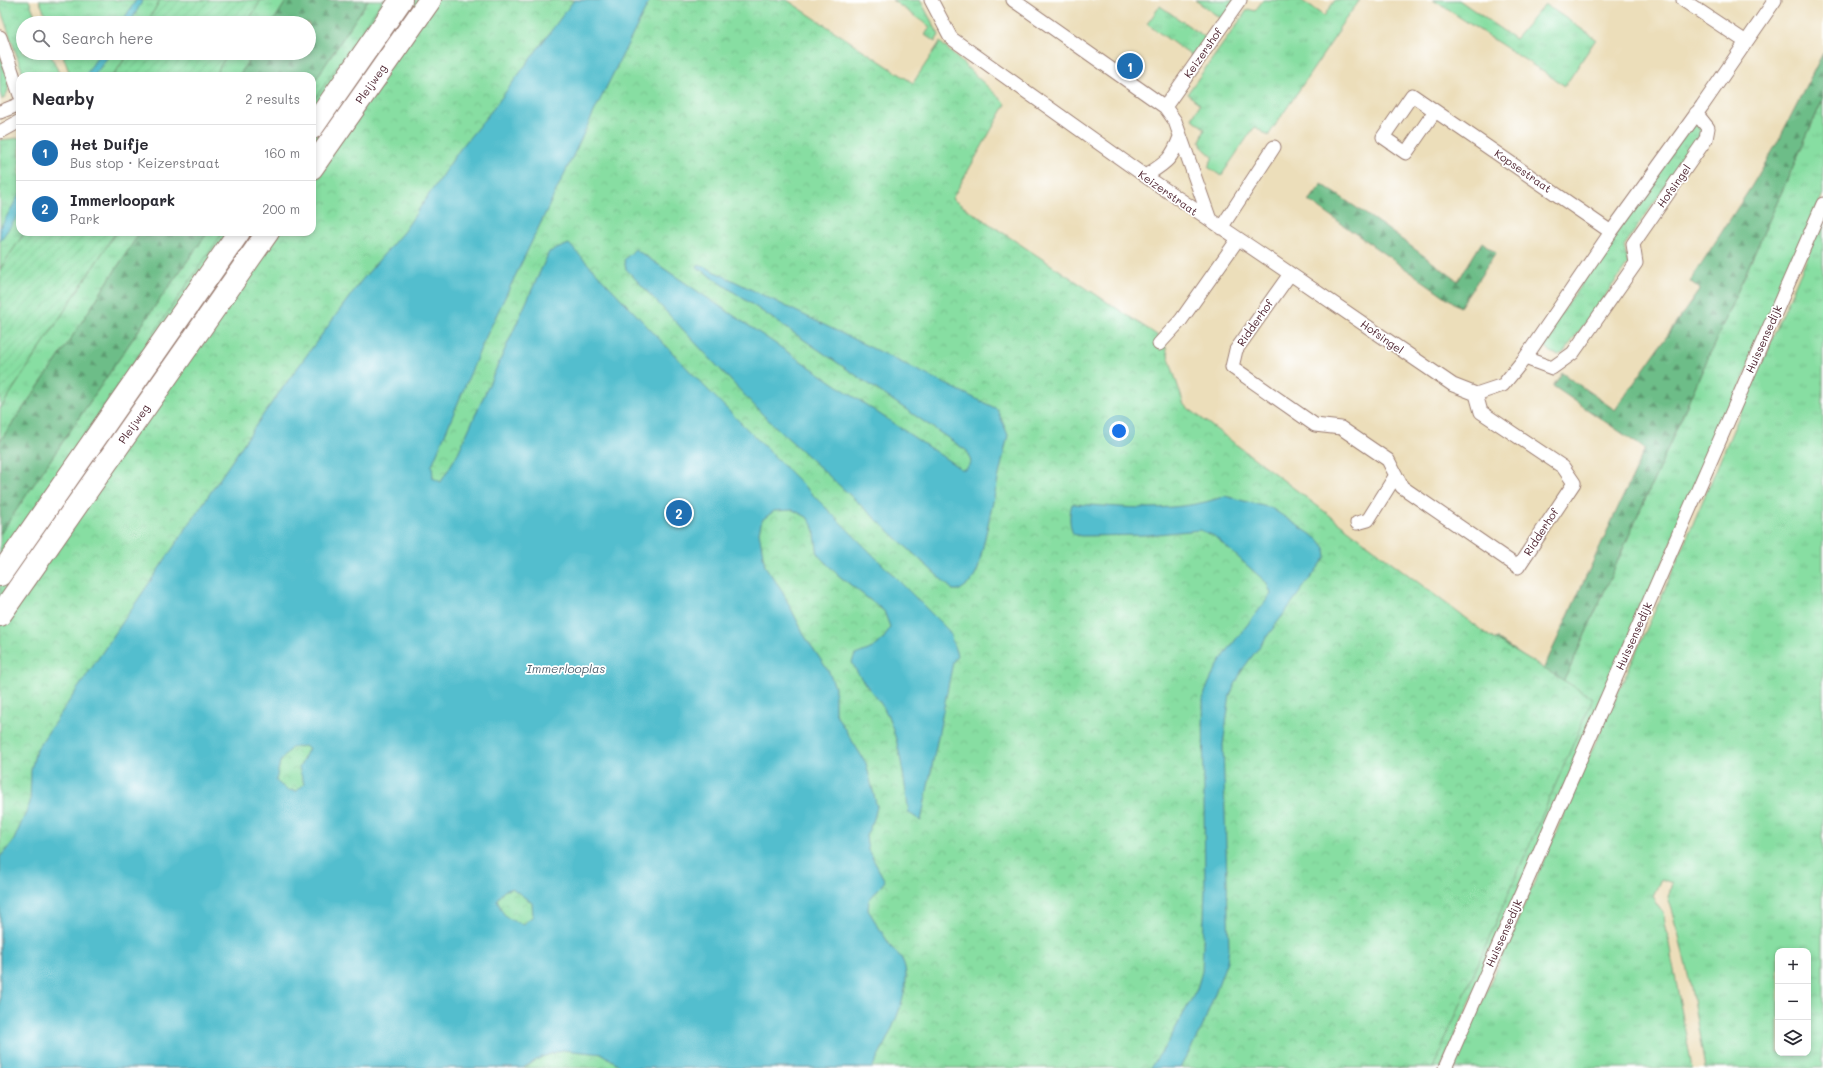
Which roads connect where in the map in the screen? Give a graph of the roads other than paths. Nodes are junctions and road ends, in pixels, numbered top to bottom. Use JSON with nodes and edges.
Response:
{"nodes":[{"id":1,"x":401,"y":0,"type":"edge"},
{"id":2,"x":430,"y":0,"type":"edge"},
{"id":3,"x":931,"y":0,"type":"edge"},
{"id":4,"x":1013,"y":0,"type":"edge"},
{"id":5,"x":1240,"y":0,"type":"edge"},
{"id":6,"x":1684,"y":0,"type":"edge"},
{"id":7,"x":1775,"y":0,"type":"edge"},
{"id":8,"x":0,"y":37,"type":"edge"},
{"id":9,"x":1746,"y":42,"type":"junction"},
{"id":10,"x":16,"y":83,"type":"edge"},
{"id":11,"x":16,"y":106,"type":"edge"},
{"id":12,"x":1165,"y":107,"type":"junction"},
{"id":13,"x":1435,"y":111,"type":"dead end"},
{"id":14,"x":0,"y":112,"type":"edge"},
{"id":15,"x":1696,"y":113,"type":"junction"},
{"id":16,"x":316,"y":122,"type":"edge"},
{"id":17,"x":16,"y":123,"type":"edge"},
{"id":18,"x":0,"y":132,"type":"edge"},
{"id":19,"x":1180,"y":137,"type":"junction"},
{"id":20,"x":1274,"y":147,"type":"dead end"},
{"id":21,"x":316,"y":162,"type":"edge"},
{"id":22,"x":1145,"y":176,"type":"junction"},
{"id":23,"x":1823,"y":204,"type":"edge"},
{"id":24,"x":1210,"y":220,"type":"junction"},
{"id":25,"x":1222,"y":228,"type":"junction"},
{"id":26,"x":1611,"y":232,"type":"junction"},
{"id":27,"x":236,"y":236,"type":"edge"},
{"id":28,"x":265,"y":236,"type":"edge"},
{"id":29,"x":1238,"y":239,"type":"junction"},
{"id":30,"x":1290,"y":274,"type":"junction"},
{"id":31,"x":1159,"y":344,"type":"dead end"},
{"id":32,"x":1525,"y":358,"type":"junction"},
{"id":33,"x":1476,"y":394,"type":"junction"},
{"id":34,"x":1396,"y":475,"type":"junction"},
{"id":35,"x":1357,"y":523,"type":"dead end"},
{"id":36,"x":0,"y":575,"type":"edge"},
{"id":37,"x":0,"y":615,"type":"edge"},
{"id":38,"x":1445,"y":1068,"type":"edge"}],
"edges":[{"from":1,"to":16,"type":"highway"},
{"from":2,"to":21,"type":"highway","name":"Pleijweg"},
{"from":3,"to":22,"type":"street","name":"Keizerstraat"},
{"from":4,"to":12,"type":"street","name":"Keizerstraat"},
{"from":5,"to":12,"type":"street","name":"Keizershof"},
{"from":6,"to":9,"type":"street"},
{"from":7,"to":9,"type":"street"},
{"from":8,"to":10,"type":"street"},
{"from":9,"to":15,"type":"street"},
{"from":11,"to":14,"type":"street"},
{"from":12,"to":19,"type":"street","name":"Keizerstraat"},
{"from":13,"to":26,"type":"street","name":"Kopsestraat"},
{"from":15,"to":26,"type":"street"},
{"from":15,"to":32,"type":"street","name":"Hofsingel"},
{"from":17,"to":18,"type":"street"},
{"from":19,"to":22,"type":"street"},
{"from":19,"to":24,"type":"street","name":"Keizerstraat"},
{"from":20,"to":25,"type":"street"},
{"from":22,"to":24,"type":"street","name":"Keizerstraat"},
{"from":23,"to":38,"type":"street","name":"Huissensedijk"},
{"from":24,"to":25,"type":"street","name":"Hofsingel"},
{"from":25,"to":29,"type":"street","name":"Hofsingel"},
{"from":26,"to":32,"type":"street"},
{"from":27,"to":36,"type":"highway"},
{"from":28,"to":37,"type":"highway","name":"Pleijweg"},
{"from":29,"to":30,"type":"street","name":"Hofsingel"},
{"from":29,"to":31,"type":"street"},
{"from":30,"to":33,"type":"street","name":"Hofsingel"},
{"from":30,"to":34,"type":"street","name":"Ridderhof"},
{"from":32,"to":33,"type":"street"},
{"from":33,"to":34,"type":"street","name":"Ridderhof"},
{"from":34,"to":35,"type":"street"}]}
